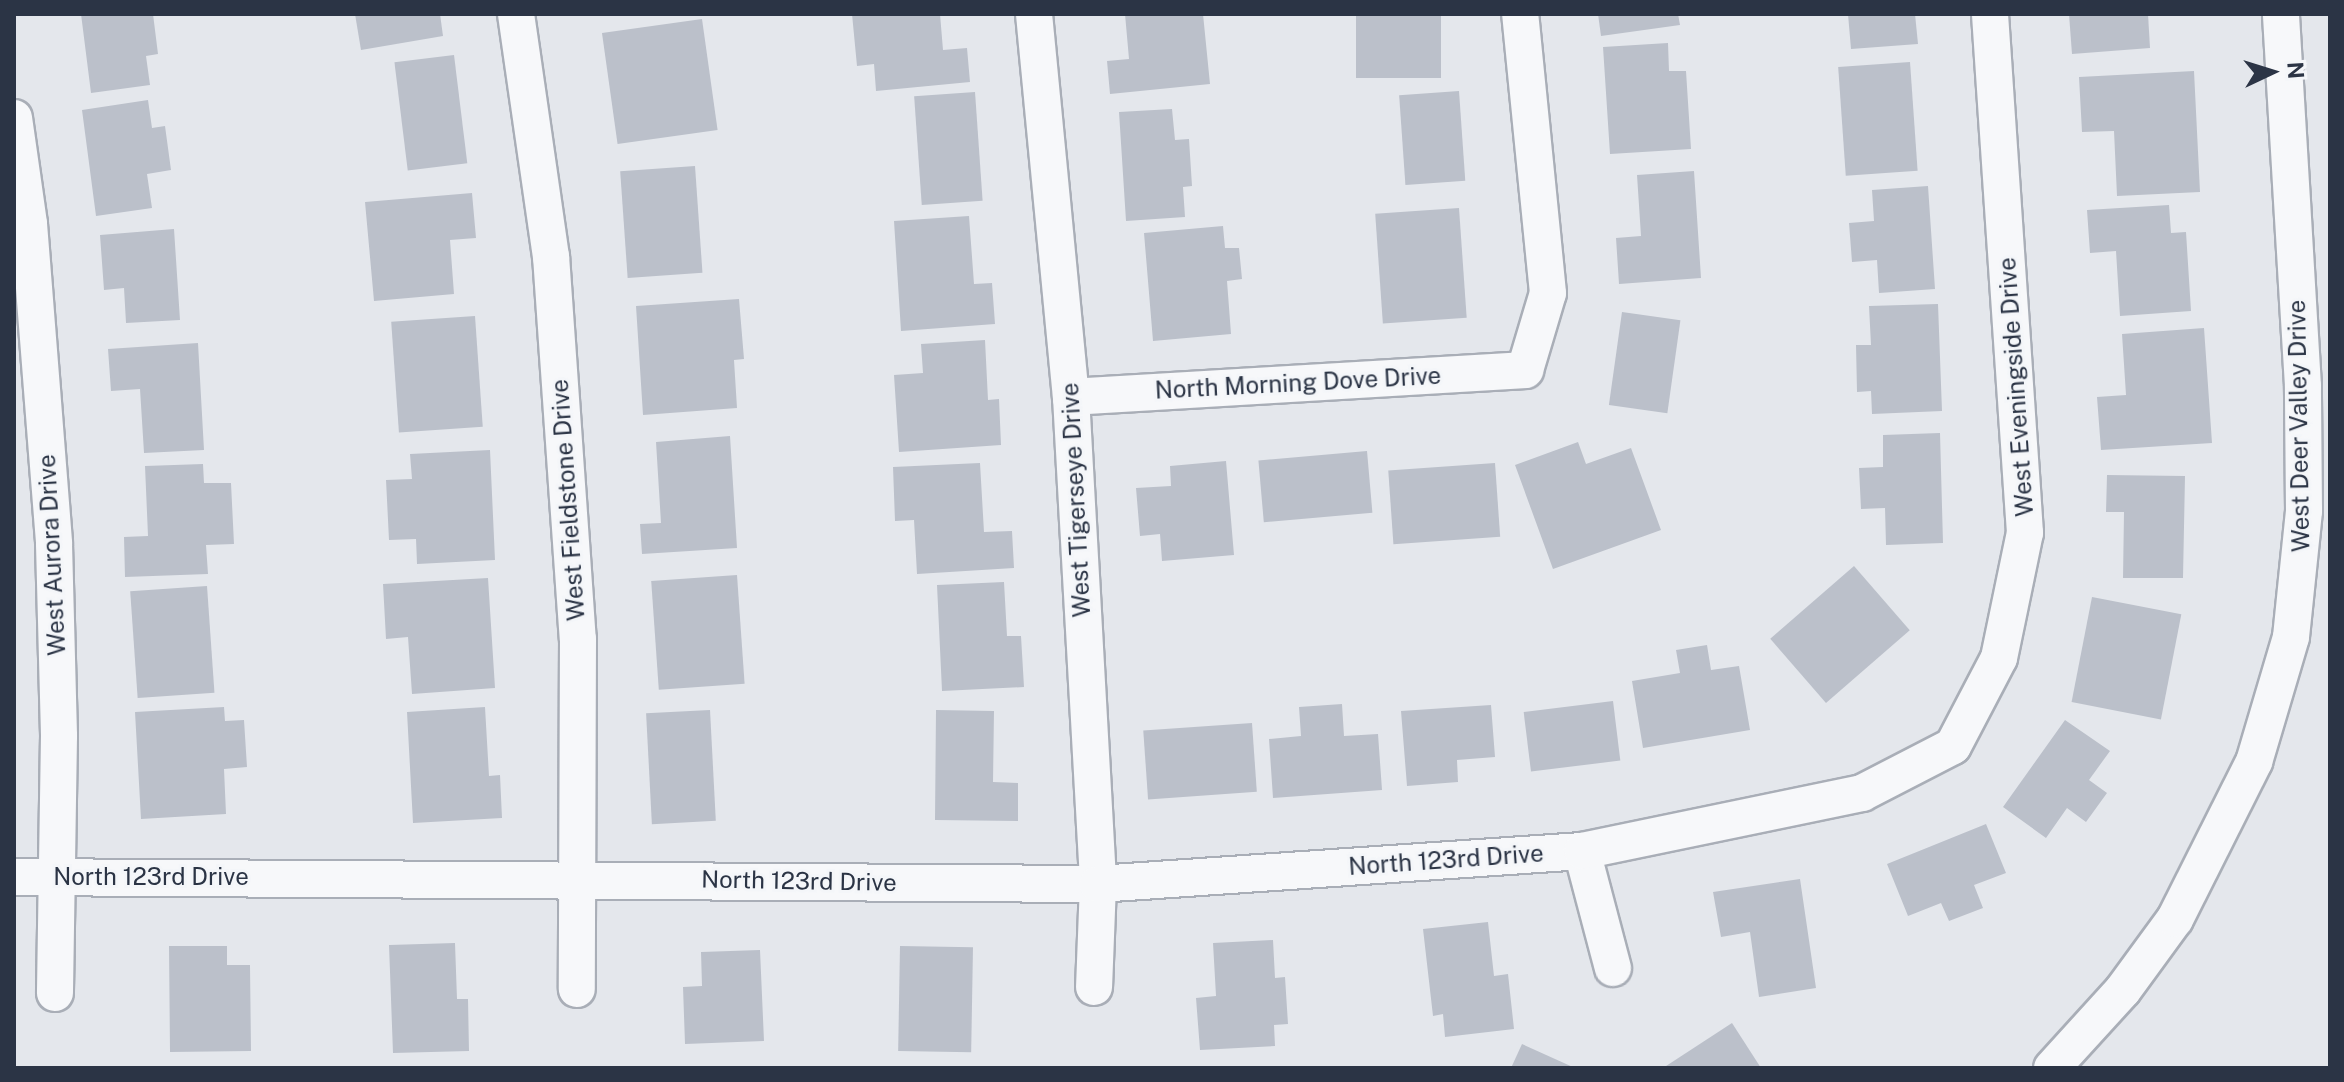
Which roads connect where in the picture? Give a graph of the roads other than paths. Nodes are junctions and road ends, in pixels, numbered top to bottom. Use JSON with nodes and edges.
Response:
{"nodes":[{"id":1,"x":516,"y":14,"type":"edge"},
{"id":2,"x":1034,"y":14,"type":"edge"},
{"id":3,"x":1520,"y":14,"type":"edge"},
{"id":4,"x":1990,"y":14,"type":"edge"},
{"id":5,"x":2281,"y":14,"type":"edge"},
{"id":6,"x":14,"y":118,"type":"edge"},
{"id":7,"x":1071,"y":397,"type":"junction"},
{"id":8,"x":1953,"y":746,"type":"joint"},
{"id":9,"x":1582,"y":851,"type":"junction"},
{"id":10,"x":14,"y":877,"type":"edge"},
{"id":11,"x":57,"y":877,"type":"junction"},
{"id":12,"x":579,"y":878,"type":"junction"},
{"id":13,"x":1098,"y":884,"type":"junction"},
{"id":14,"x":1613,"y":968,"type":"dead end"},
{"id":15,"x":1094,"y":987,"type":"dead end"},
{"id":16,"x":577,"y":989,"type":"dead end"},
{"id":17,"x":55,"y":993,"type":"dead end"},
{"id":18,"x":2056,"y":1065,"type":"edge"}],
"edges":[{"from":1,"to":12,"type":"street","name":"West Fieldstone Drive"},
{"from":2,"to":7,"type":"street","name":"West Tigerseye Drive"},
{"from":3,"to":7,"type":"street","name":"North Morning Dove Drive"},
{"from":4,"to":8,"type":"street","name":"West Eveningside Drive"},
{"from":5,"to":18,"type":"street","name":"West Deer Valley Drive"},
{"from":6,"to":11,"type":"street","name":"West Aurora Drive"},
{"from":7,"to":13,"type":"street","name":"West Tigerseye Drive"},
{"from":8,"to":9,"type":"street","name":"North 123rd Drive"},
{"from":9,"to":13,"type":"street","name":"North 123rd Drive"},
{"from":9,"to":14,"type":"street"},
{"from":10,"to":11,"type":"street","name":"North 123rd Drive"},
{"from":11,"to":12,"type":"street","name":"North 123rd Drive"},
{"from":11,"to":17,"type":"street","name":"West Aurora Drive"},
{"from":12,"to":13,"type":"street","name":"North 123rd Drive"},
{"from":12,"to":16,"type":"street","name":"West Fieldstone Drive"},
{"from":13,"to":15,"type":"street","name":"West Tigerseye Drive"}]}
